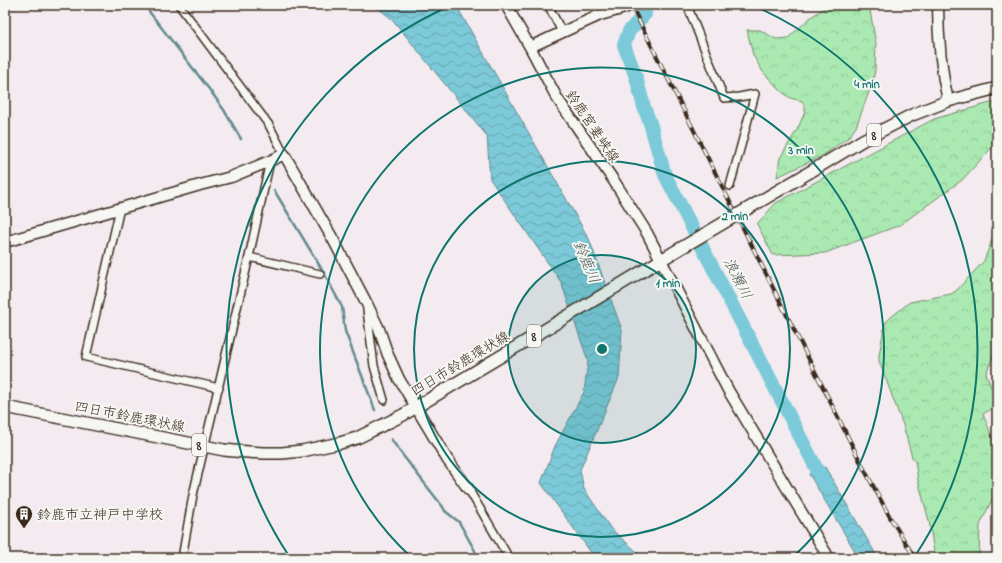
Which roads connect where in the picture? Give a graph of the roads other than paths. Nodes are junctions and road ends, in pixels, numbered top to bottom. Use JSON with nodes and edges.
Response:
{"nodes":[{"id":1,"x":179,"y":5,"type":"edge"},
{"id":2,"x":506,"y":5,"type":"edge"},
{"id":3,"x":548,"y":5,"type":"edge"},
{"id":4,"x":630,"y":5,"type":"edge"},
{"id":5,"x":687,"y":5,"type":"edge"},
{"id":6,"x":938,"y":5,"type":"edge"},
{"id":7,"x":562,"y":32,"type":"junction"},
{"id":8,"x":530,"y":47,"type":"junction"},
{"id":9,"x":997,"y":88,"type":"edge"},
{"id":10,"x":948,"y":101,"type":"junction"},
{"id":11,"x":284,"y":154,"type":"junction"},
{"id":12,"x":270,"y":161,"type":"junction"},
{"id":13,"x":730,"y":186,"type":"dead end"},
{"id":14,"x":120,"y":208,"type":"junction"},
{"id":15,"x":5,"y":242,"type":"edge"},
{"id":16,"x":249,"y":257,"type":"junction"},
{"id":17,"x":660,"y":261,"type":"junction"},
{"id":18,"x":320,"y":274,"type":"dead end"},
{"id":19,"x":366,"y":302,"type":"junction"},
{"id":20,"x":219,"y":388,"type":"junction"},
{"id":21,"x":384,"y":400,"type":"dead end"},
{"id":22,"x":5,"y":407,"type":"edge"},
{"id":23,"x":416,"y":408,"type":"junction"},
{"id":24,"x":205,"y":446,"type":"junction"},
{"id":25,"x":469,"y":490,"type":"joint"},
{"id":26,"x":182,"y":558,"type":"edge"},
{"id":27,"x":509,"y":558,"type":"edge"},
{"id":28,"x":829,"y":558,"type":"edge"}],
"edges":[{"from":1,"to":11,"type":"street"},
{"from":2,"to":8,"type":"street","name":"鈴鹿宮妻峡線"},
{"from":3,"to":7,"type":"street"},
{"from":4,"to":7,"type":"street"},
{"from":5,"to":13,"type":"street"},
{"from":6,"to":10,"type":"street"},
{"from":7,"to":8,"type":"street"},
{"from":8,"to":17,"type":"street","name":"鈴鹿宮妻峡線"},
{"from":9,"to":10,"type":"main road","name":"四日市鈴鹿環状線","number":"8"},
{"from":10,"to":17,"type":"main road","name":"四日市鈴鹿環状線","number":"8","bridge":true},
{"from":11,"to":12,"type":"street"},
{"from":11,"to":19,"type":"street"},
{"from":12,"to":14,"type":"street"},
{"from":12,"to":16,"type":"street"},
{"from":14,"to":15,"type":"street"},
{"from":14,"to":20,"type":"street"},
{"from":16,"to":18,"type":"street"},
{"from":16,"to":20,"type":"street"},
{"from":17,"to":23,"type":"main road","name":"四日市鈴鹿環状線","number":"8"},
{"from":17,"to":28,"type":"street","name":"鈴鹿宮妻峡線"},
{"from":19,"to":21,"type":"street"},
{"from":19,"to":23,"type":"street"},
{"from":20,"to":24,"type":"street"},
{"from":22,"to":24,"type":"main road","name":"四日市鈴鹿環状線","number":"8"},
{"from":23,"to":24,"type":"main road","name":"四日市鈴鹿環状線","number":"8"},
{"from":23,"to":25,"type":"street"},
{"from":24,"to":26,"type":"street"},
{"from":25,"to":27,"type":"street"}]}
